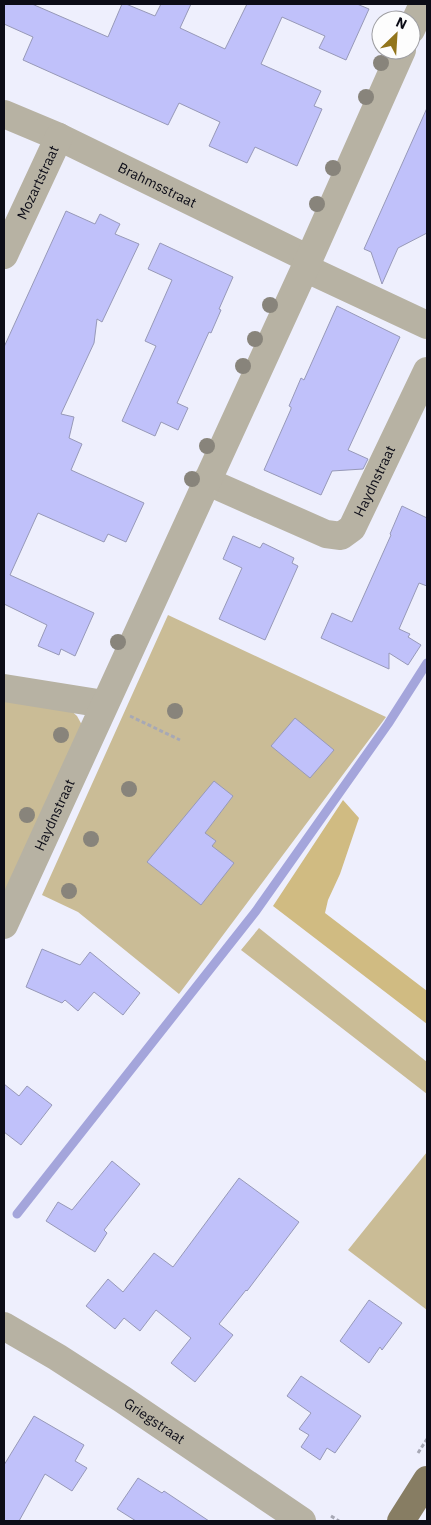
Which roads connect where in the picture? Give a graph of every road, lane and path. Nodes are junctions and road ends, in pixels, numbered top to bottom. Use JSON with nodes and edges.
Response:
{"nodes":[{"id":1,"x":398,"y":60,"type":"edge"},
{"id":2,"x":4,"y":114,"type":"edge"},
{"id":3,"x":59,"y":137,"type":"junction"},
{"id":4,"x":4,"y":255,"type":"edge"},
{"id":5,"x":307,"y":264,"type":"junction"},
{"id":6,"x":427,"y":325,"type":"edge"},
{"id":7,"x":427,"y":371,"type":"edge"},
{"id":8,"x":206,"y":481,"type":"junction"},
{"id":9,"x":4,"y":688,"type":"edge"},
{"id":10,"x":104,"y":704,"type":"junction"},
{"id":11,"x":180,"y":740,"type":"dead end"},
{"id":12,"x":4,"y":925,"type":"edge"},
{"id":13,"x":6,"y":1331,"type":"edge"},
{"id":14,"x":427,"y":1480,"type":"edge"},
{"id":15,"x":302,"y":1521,"type":"edge"},
{"id":16,"x":400,"y":1521,"type":"edge"}],
"edges":[{"from":1,"to":5,"type":"street","name":"Haydnstraat"},
{"from":2,"to":3,"type":"street","name":"Brahmsstraat"},
{"from":3,"to":4,"type":"street","name":"Mozartstraat"},
{"from":3,"to":5,"type":"street","name":"Brahmsstraat"},
{"from":5,"to":6,"type":"street"},
{"from":5,"to":8,"type":"street","name":"Haydnstraat"},
{"from":7,"to":8,"type":"street","name":"Haydnstraat"},
{"from":8,"to":10,"type":"street","name":"Haydnstraat"},
{"from":9,"to":10,"type":"street"},
{"from":10,"to":11,"type":"path"},
{"from":10,"to":12,"type":"street","name":"Haydnstraat"},
{"from":13,"to":15,"type":"street","name":"Griegstraat"},
{"from":14,"to":16,"type":"main road"}]}
